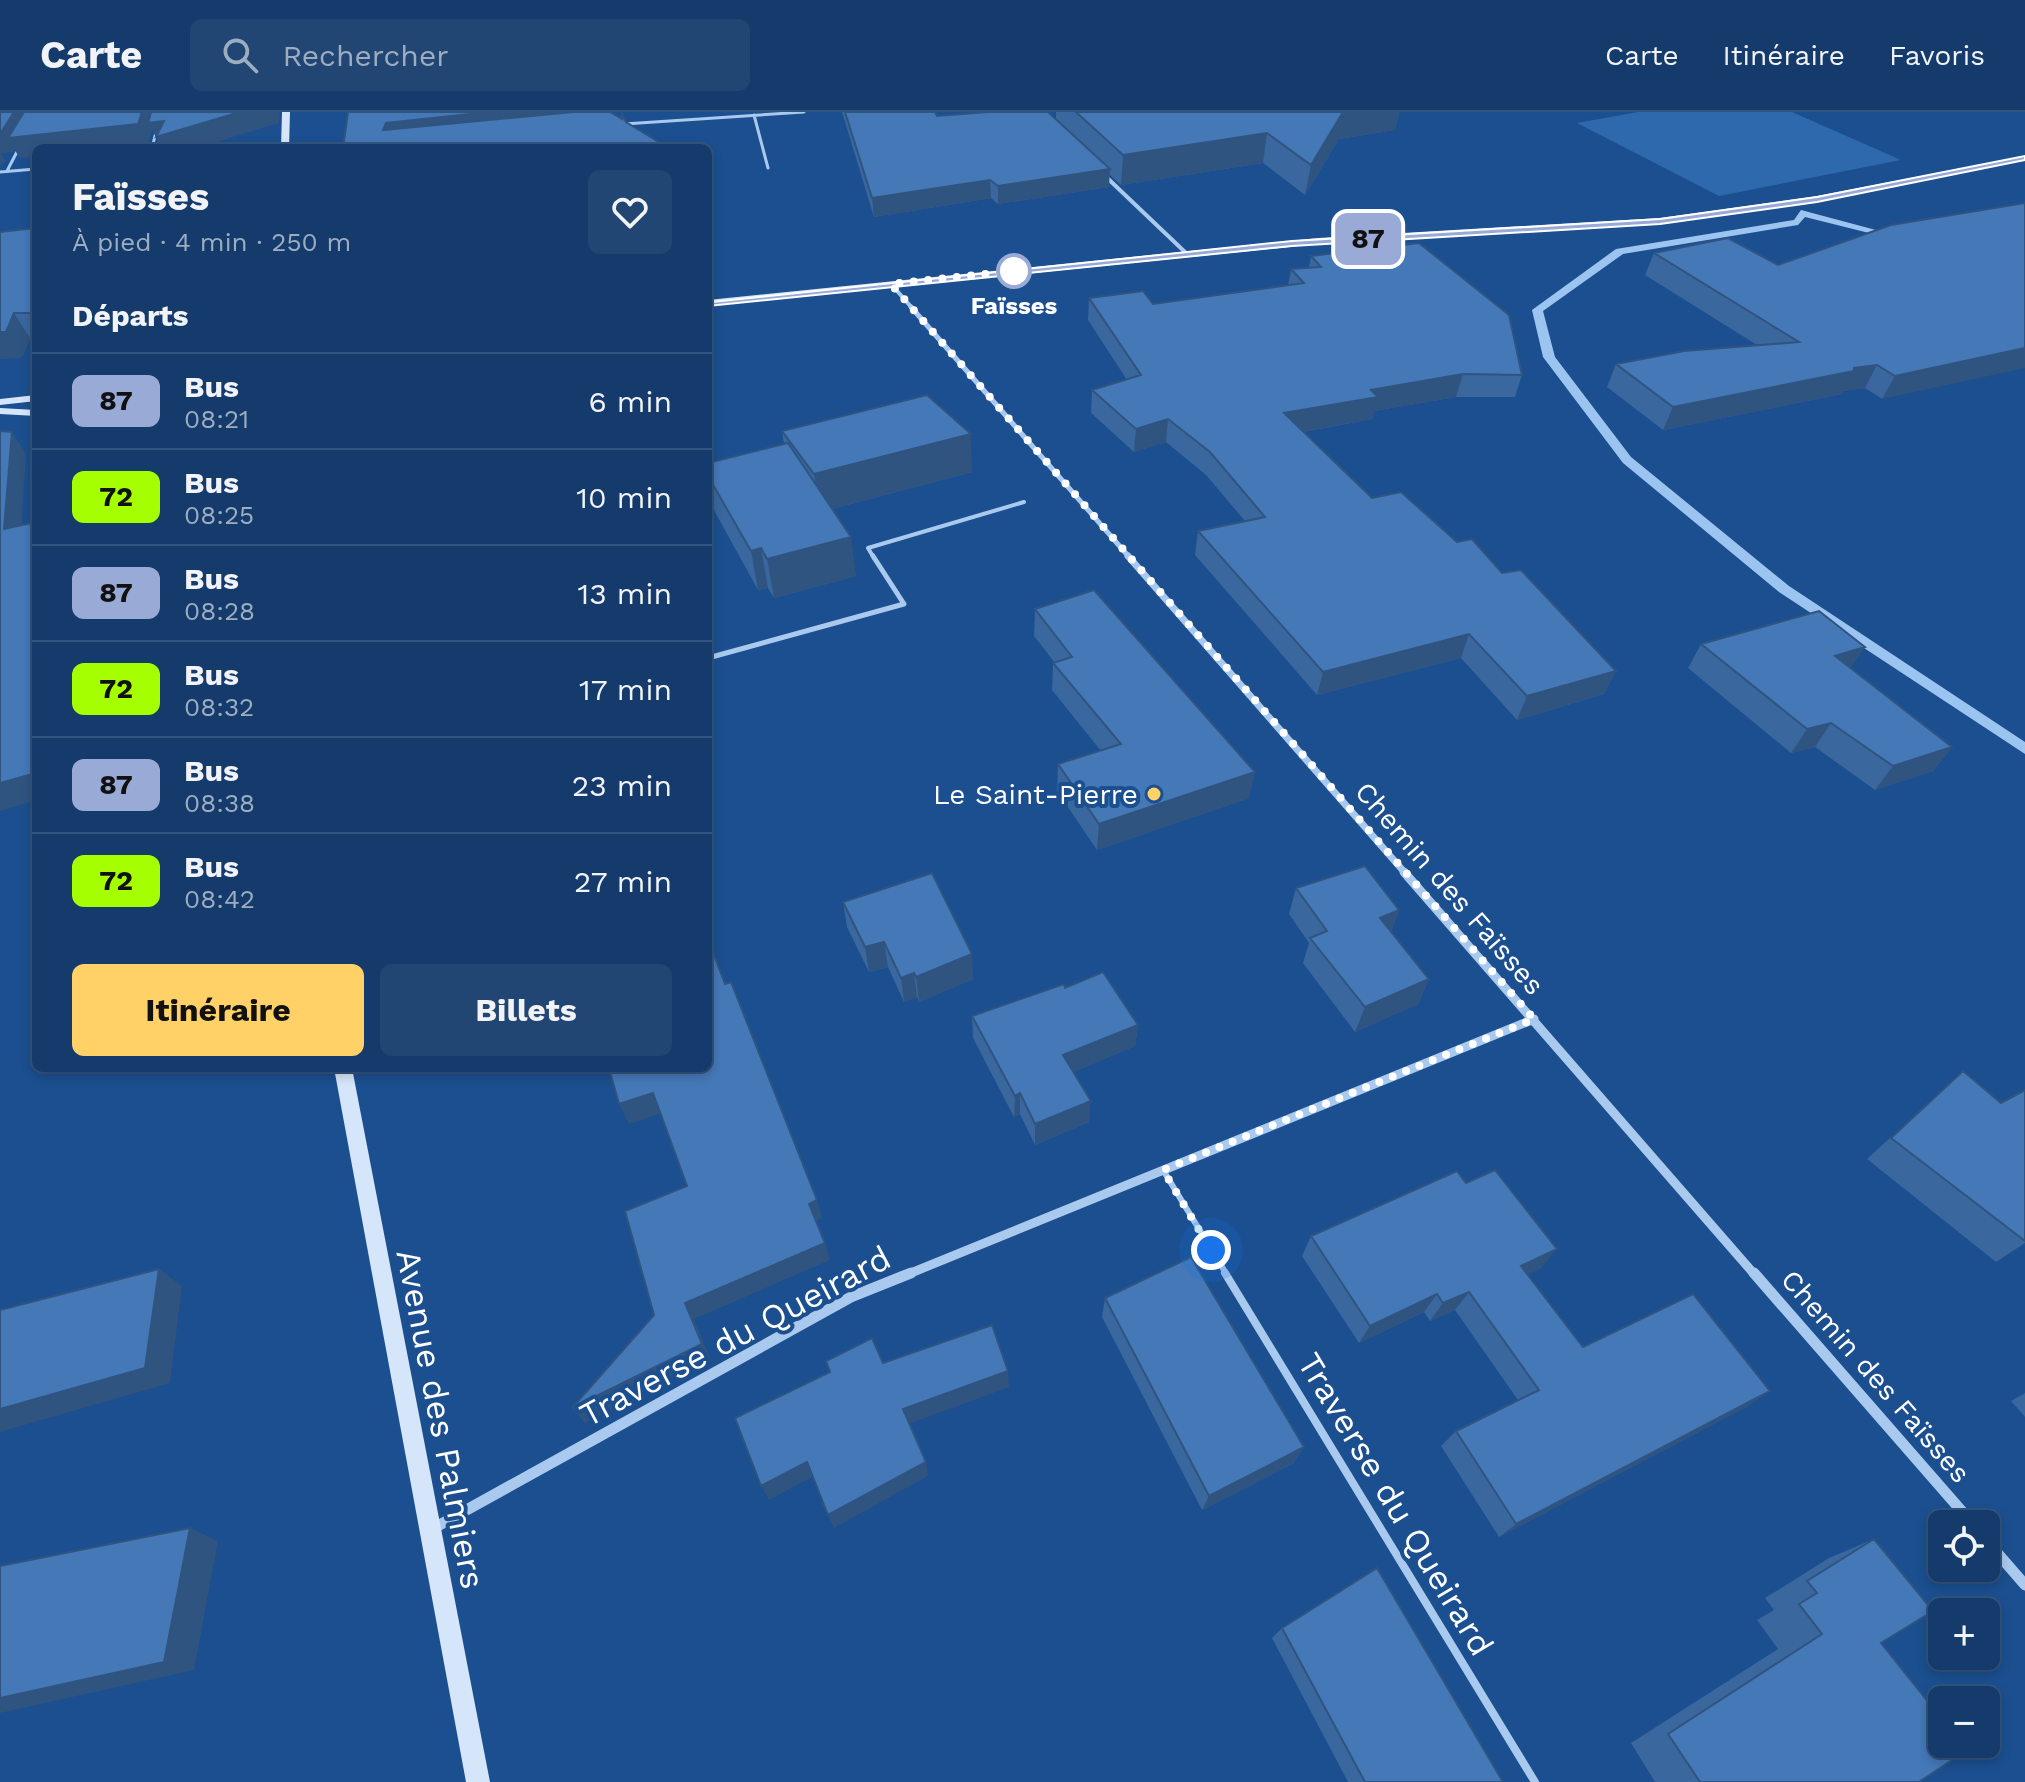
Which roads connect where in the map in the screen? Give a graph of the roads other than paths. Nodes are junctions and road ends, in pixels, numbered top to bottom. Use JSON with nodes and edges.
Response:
{"nodes":[{"id":1,"x":286,"y":112,"type":"edge"},
{"id":2,"x":804,"y":112,"type":"edge"},
{"id":3,"x":754,"y":115,"type":"junction"},
{"id":4,"x":158,"y":124,"type":"edge"},
{"id":5,"x":620,"y":124,"type":"edge"},
{"id":6,"x":153,"y":144,"type":"edge"},
{"id":7,"x":285,"y":144,"type":"edge"},
{"id":8,"x":21,"y":145,"type":"edge"},
{"id":9,"x":14,"y":156,"type":"junction"},
{"id":10,"x":0,"y":157,"type":"edge"},
{"id":11,"x":2025,"y":158,"type":"edge"},
{"id":12,"x":1091,"y":163,"type":"edge"},
{"id":13,"x":768,"y":168,"type":"dead end"},
{"id":14,"x":32,"y":169,"type":"edge"},
{"id":15,"x":7,"y":171,"type":"junction"},
{"id":16,"x":0,"y":172,"type":"edge"},
{"id":17,"x":1186,"y":253,"type":"junction"},
{"id":18,"x":891,"y":284,"type":"junction"},
{"id":19,"x":712,"y":303,"type":"edge"},
{"id":20,"x":32,"y":398,"type":"edge"},
{"id":21,"x":0,"y":402,"type":"edge"},
{"id":22,"x":0,"y":411,"type":"edge"},
{"id":23,"x":32,"y":413,"type":"edge"},
{"id":24,"x":1024,"y":502,"type":"dead end"},
{"id":25,"x":712,"y":657,"type":"edge"},
{"id":26,"x":1534,"y":1019,"type":"junction"},
{"id":27,"x":344,"y":1072,"type":"edge"},
{"id":28,"x":1163,"y":1170,"type":"junction"},
{"id":29,"x":1961,"y":1510,"type":"edge"},
{"id":30,"x":429,"y":1530,"type":"junction"},
{"id":31,"x":2000,"y":1556,"type":"edge"},
{"id":32,"x":2025,"y":1585,"type":"edge"},
{"id":33,"x":478,"y":1782,"type":"edge"},
{"id":34,"x":1535,"y":1782,"type":"edge"}],
"edges":[{"from":1,"to":7,"type":"street"},
{"from":2,"to":3,"type":"lane"},
{"from":3,"to":5,"type":"lane"},
{"from":3,"to":13,"type":"lane"},
{"from":4,"to":6,"type":"lane"},
{"from":8,"to":9,"type":"lane"},
{"from":9,"to":10,"type":"lane"},
{"from":9,"to":15,"type":"lane"},
{"from":11,"to":17,"type":"street"},
{"from":12,"to":17,"type":"street"},
{"from":14,"to":15,"type":"lane"},
{"from":15,"to":16,"type":"lane"},
{"from":17,"to":18,"type":"street"},
{"from":18,"to":19,"type":"street"},
{"from":18,"to":26,"type":"street","name":"Chemin des Faïsses"},
{"from":20,"to":21,"type":"street"},
{"from":22,"to":23,"type":"street"},
{"from":24,"to":25,"type":"lane"},
{"from":26,"to":28,"type":"street","name":"Traverse du Queirard"},
{"from":26,"to":29,"type":"street","name":"Chemin des Faïsses"},
{"from":27,"to":30,"type":"street","name":"Avenue des Palmiers"},
{"from":28,"to":30,"type":"street","name":"Traverse du Queirard"},
{"from":28,"to":34,"type":"lane","name":"Traverse du Queirard"},
{"from":30,"to":33,"type":"street","name":"Avenue des Palmiers"},
{"from":31,"to":32,"type":"street"}]}
